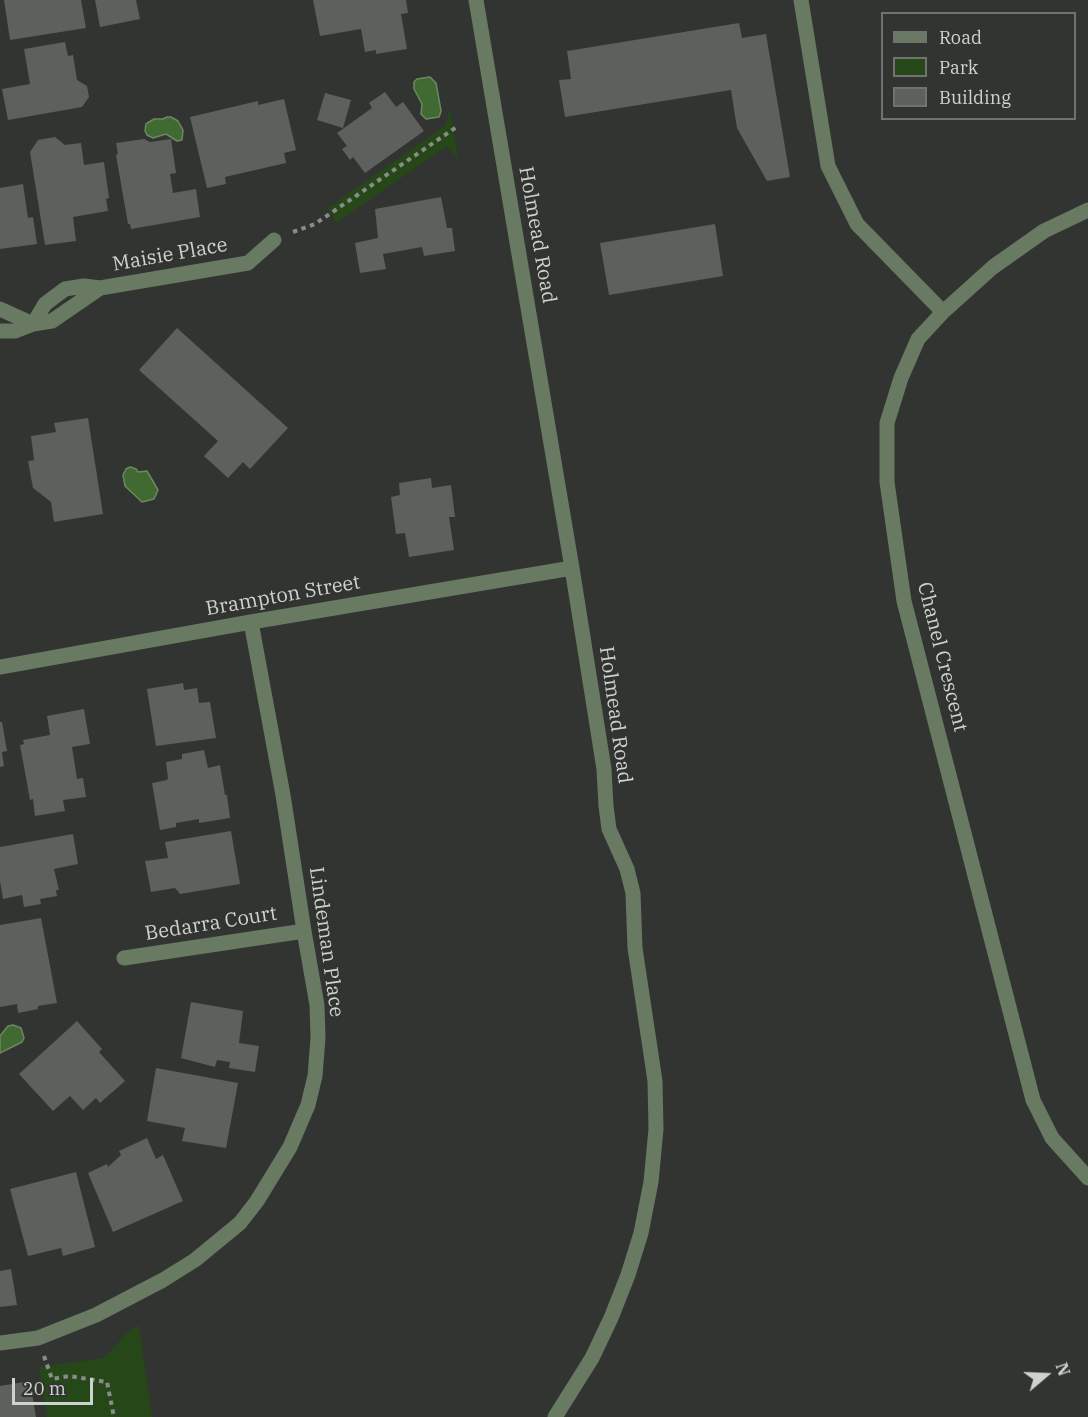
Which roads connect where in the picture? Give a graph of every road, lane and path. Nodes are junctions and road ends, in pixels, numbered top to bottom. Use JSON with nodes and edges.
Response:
{"nodes":[{"id":1,"x":476,"y":0,"type":"edge"},
{"id":2,"x":801,"y":0,"type":"edge"},
{"id":3,"x":458,"y":126,"type":"dead end"},
{"id":4,"x":1088,"y":210,"type":"edge"},
{"id":5,"x":274,"y":240,"type":"joint"},
{"id":6,"x":0,"y":309,"type":"edge"},
{"id":7,"x":943,"y":312,"type":"junction"},
{"id":8,"x":33,"y":324,"type":"junction"},
{"id":9,"x":0,"y":331,"type":"edge"},
{"id":10,"x":572,"y":568,"type":"junction"},
{"id":11,"x":251,"y":622,"type":"junction"},
{"id":12,"x":0,"y":667,"type":"edge"},
{"id":13,"x":304,"y":931,"type":"junction"},
{"id":14,"x":124,"y":958,"type":"dead end"},
{"id":15,"x":1088,"y":1178,"type":"edge"},
{"id":16,"x":38,"y":1338,"type":"junction"},
{"id":17,"x":0,"y":1343,"type":"edge"},
{"id":18,"x":114,"y":1417,"type":"edge"},
{"id":19,"x":555,"y":1417,"type":"edge"}],
"edges":[{"from":1,"to":10,"type":"street","name":"Holmead Road"},
{"from":2,"to":7,"type":"street"},
{"from":3,"to":5,"type":"path"},
{"from":4,"to":7,"type":"street","name":"Chanel Crescent"},
{"from":5,"to":8,"type":"street","name":"Maisie Place"},
{"from":6,"to":8,"type":"street"},
{"from":7,"to":15,"type":"street","name":"Chanel Crescent"},
{"from":8,"to":9,"type":"street","name":"Maisie Place"},
{"from":10,"to":11,"type":"street","name":"Brampton Street"},
{"from":10,"to":19,"type":"street","name":"Holmead Road"},
{"from":11,"to":12,"type":"street","name":"Brampton Street"},
{"from":11,"to":13,"type":"street","name":"Lindeman Place"},
{"from":13,"to":14,"type":"street","name":"Bedarra Court"},
{"from":13,"to":16,"type":"street","name":"Lindeman Place"},
{"from":16,"to":17,"type":"street","name":"Lindeman Place"},
{"from":16,"to":18,"type":"path"}]}
